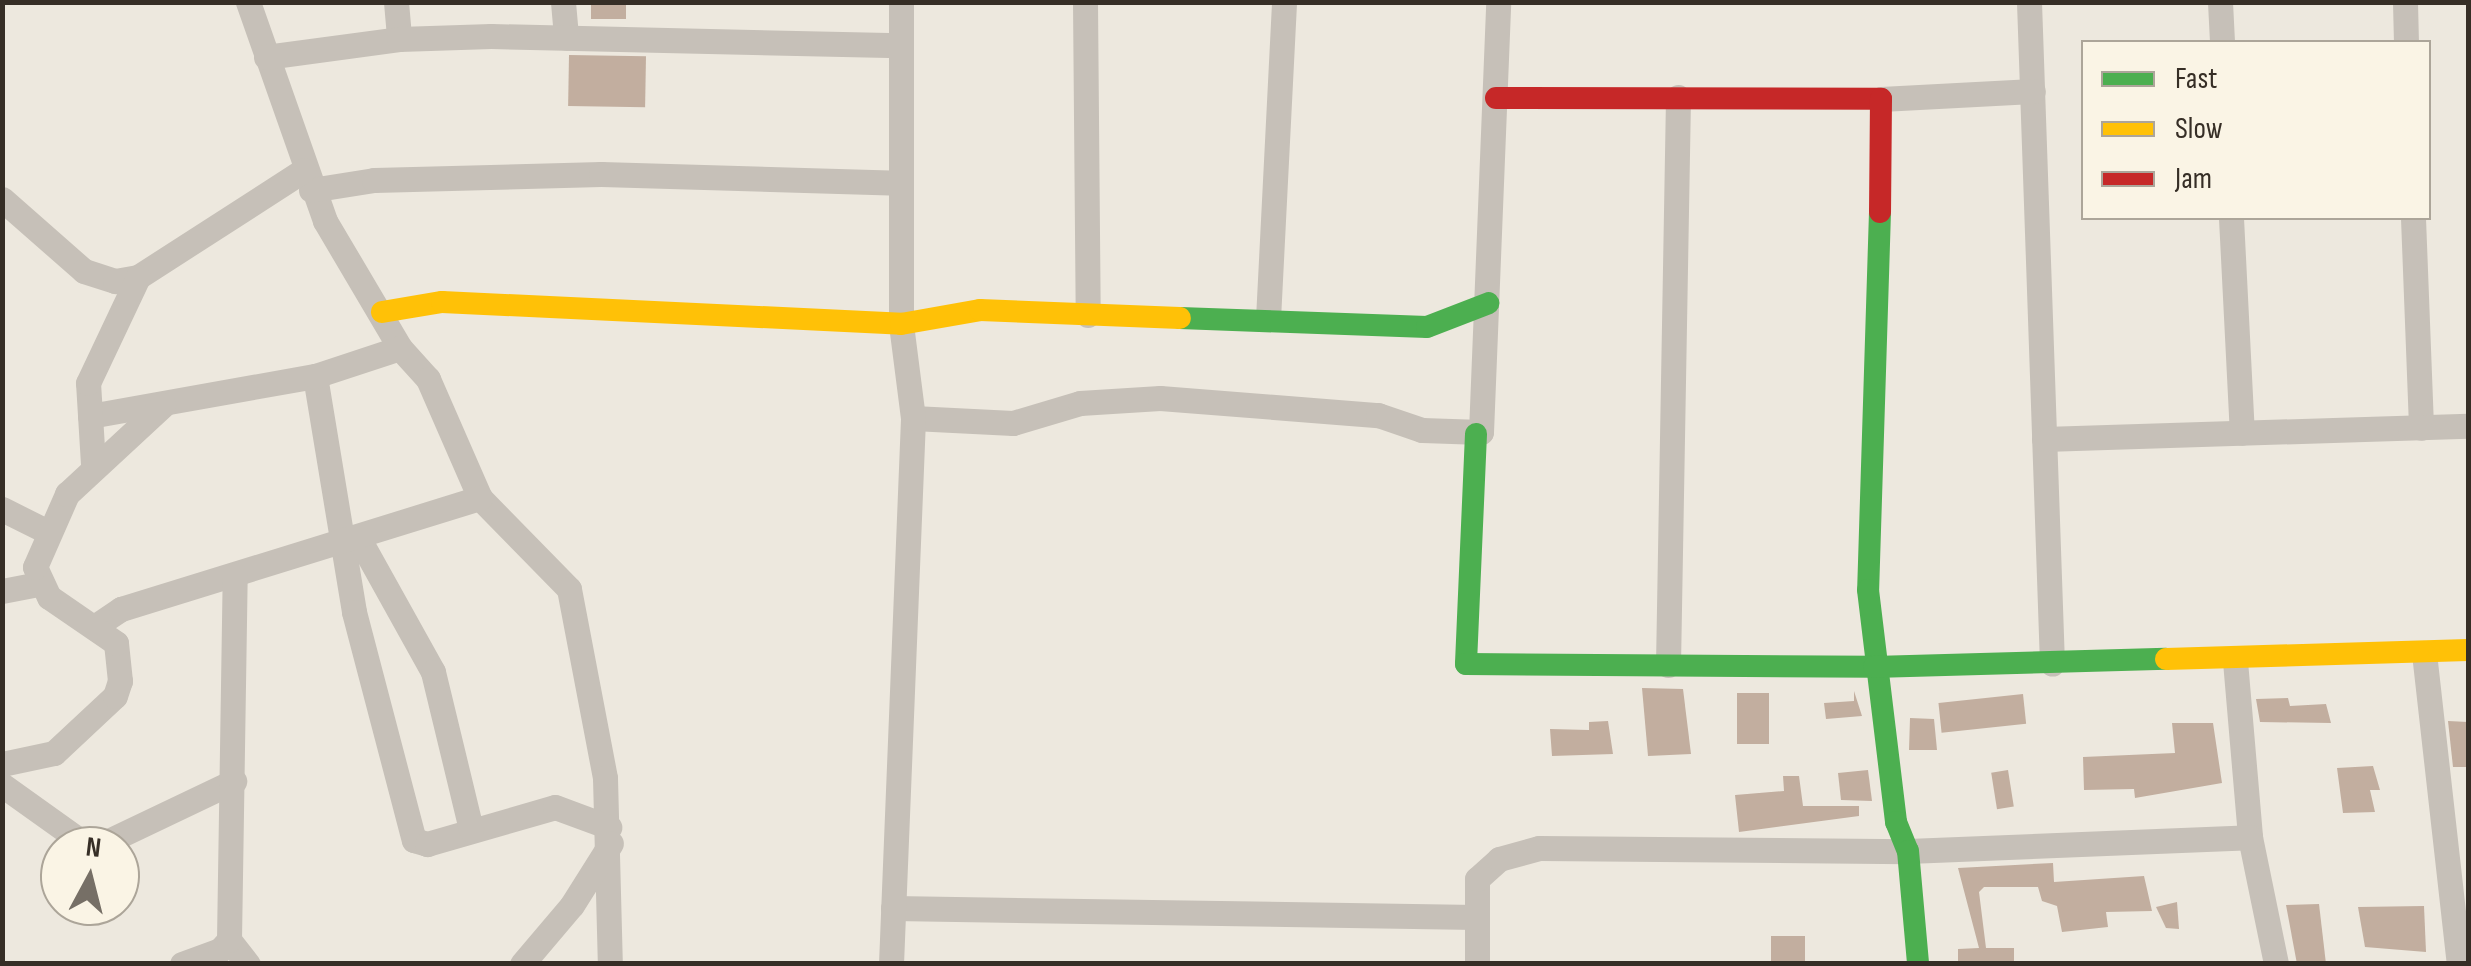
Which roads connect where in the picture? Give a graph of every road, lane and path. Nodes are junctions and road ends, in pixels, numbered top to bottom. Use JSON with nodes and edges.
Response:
{"nodes":[{"id":1,"x":248,"y":2,"type":"edge"},
{"id":2,"x":396,"y":2,"type":"edge"},
{"id":3,"x":563,"y":2,"type":"edge"},
{"id":4,"x":901,"y":2,"type":"edge"},
{"id":5,"x":1085,"y":2,"type":"edge"},
{"id":6,"x":1284,"y":2,"type":"edge"},
{"id":7,"x":1498,"y":2,"type":"edge"},
{"id":8,"x":2029,"y":2,"type":"edge"},
{"id":9,"x":2220,"y":2,"type":"edge"},
{"id":10,"x":2404,"y":2,"type":"edge"},
{"id":11,"x":566,"y":38,"type":"junction"},
{"id":12,"x":399,"y":39,"type":"junction"},
{"id":13,"x":2222,"y":40,"type":"edge"},
{"id":14,"x":2406,"y":40,"type":"edge"},
{"id":15,"x":900,"y":45,"type":"junction"},
{"id":16,"x":266,"y":56,"type":"junction"},
{"id":17,"x":2033,"y":92,"type":"junction"},
{"id":18,"x":1678,"y":97,"type":"junction"},
{"id":19,"x":1496,"y":98,"type":"junction"},
{"id":20,"x":1881,"y":99,"type":"junction"},
{"id":21,"x":308,"y":180,"type":"junction"},
{"id":22,"x":898,"y":183,"type":"junction"},
{"id":23,"x":2,"y":199,"type":"edge"},
{"id":24,"x":2231,"y":220,"type":"edge"},
{"id":25,"x":2412,"y":220,"type":"edge"},
{"id":26,"x":138,"y":276,"type":"junction"},
{"id":27,"x":1489,"y":303,"type":"junction"},
{"id":28,"x":382,"y":312,"type":"junction"},
{"id":29,"x":1088,"y":315,"type":"junction"},
{"id":30,"x":1268,"y":319,"type":"junction"},
{"id":31,"x":901,"y":324,"type":"junction"},
{"id":32,"x":400,"y":348,"type":"junction"},
{"id":33,"x":315,"y":376,"type":"junction"},
{"id":34,"x":163,"y":404,"type":"junction"},
{"id":35,"x":90,"y":416,"type":"junction"},
{"id":36,"x":914,"y":418,"type":"junction"},
{"id":37,"x":2468,"y":426,"type":"edge"},
{"id":38,"x":2420,"y":428,"type":"junction"},
{"id":39,"x":2242,"y":433,"type":"junction"},
{"id":40,"x":1476,"y":434,"type":"junction"},
{"id":41,"x":2044,"y":439,"type":"junction"},
{"id":42,"x":92,"y":464,"type":"junction"},
{"id":43,"x":480,"y":498,"type":"junction"},
{"id":44,"x":2,"y":509,"type":"edge"},
{"id":45,"x":46,"y":531,"type":"junction"},
{"id":46,"x":350,"y":539,"type":"junction"},
{"id":47,"x":235,"y":576,"type":"junction"},
{"id":48,"x":38,"y":584,"type":"junction"},
{"id":49,"x":2,"y":591,"type":"edge"},
{"id":50,"x":96,"y":624,"type":"junction"},
{"id":51,"x":2468,"y":650,"type":"edge"},
{"id":52,"x":2424,"y":653,"type":"junction"},
{"id":53,"x":2235,"y":661,"type":"junction"},
{"id":54,"x":2052,"y":664,"type":"junction"},
{"id":55,"x":1668,"y":665,"type":"junction"},
{"id":56,"x":1874,"y":666,"type":"junction"},
{"id":57,"x":2,"y":764,"type":"edge"},
{"id":58,"x":234,"y":782,"type":"junction"},
{"id":59,"x":2,"y":784,"type":"edge"},
{"id":60,"x":471,"y":830,"type":"junction"},
{"id":61,"x":610,"y":835,"type":"junction"},
{"id":62,"x":2250,"y":837,"type":"junction"},
{"id":63,"x":1908,"y":851,"type":"junction"},
{"id":64,"x":893,"y":908,"type":"junction"},
{"id":65,"x":1476,"y":917,"type":"junction"},
{"id":66,"x":229,"y":940,"type":"junction"},
{"id":67,"x":182,"y":964,"type":"edge"},
{"id":68,"x":248,"y":964,"type":"edge"},
{"id":69,"x":522,"y":964,"type":"edge"},
{"id":70,"x":610,"y":964,"type":"edge"},
{"id":71,"x":891,"y":964,"type":"edge"},
{"id":72,"x":1477,"y":964,"type":"edge"},
{"id":73,"x":1918,"y":964,"type":"edge"},
{"id":74,"x":2276,"y":964,"type":"edge"},
{"id":75,"x":2460,"y":964,"type":"edge"}],
"edges":[{"from":1,"to":16,"type":"street"},
{"from":2,"to":12,"type":"street"},
{"from":3,"to":11,"type":"street"},
{"from":4,"to":15,"type":"street"},
{"from":5,"to":29,"type":"street"},
{"from":6,"to":30,"type":"street"},
{"from":7,"to":19,"type":"street"},
{"from":8,"to":17,"type":"street"},
{"from":9,"to":13,"type":"street"},
{"from":10,"to":14,"type":"street"},
{"from":11,"to":12,"type":"street"},
{"from":11,"to":15,"type":"street"},
{"from":12,"to":16,"type":"street"},
{"from":15,"to":22,"type":"street"},
{"from":16,"to":21,"type":"street"},
{"from":17,"to":20,"type":"street"},
{"from":17,"to":41,"type":"street"},
{"from":18,"to":19,"type":"street"},
{"from":18,"to":20,"type":"street"},
{"from":18,"to":55,"type":"street"},
{"from":19,"to":27,"type":"street"},
{"from":20,"to":56,"type":"street"},
{"from":21,"to":22,"type":"street"},
{"from":21,"to":26,"type":"street"},
{"from":21,"to":28,"type":"street"},
{"from":22,"to":31,"type":"street"},
{"from":23,"to":26,"type":"street"},
{"from":24,"to":39,"type":"street"},
{"from":25,"to":38,"type":"street"},
{"from":26,"to":35,"type":"street"},
{"from":27,"to":30,"type":"street"},
{"from":27,"to":40,"type":"street"},
{"from":28,"to":31,"type":"street"},
{"from":28,"to":32,"type":"street"},
{"from":29,"to":30,"type":"street"},
{"from":29,"to":31,"type":"street"},
{"from":31,"to":36,"type":"street"},
{"from":32,"to":33,"type":"street"},
{"from":32,"to":43,"type":"street"},
{"from":33,"to":34,"type":"street"},
{"from":33,"to":46,"type":"street"},
{"from":34,"to":35,"type":"street"},
{"from":34,"to":42,"type":"street"},
{"from":35,"to":42,"type":"street"},
{"from":36,"to":40,"type":"street"},
{"from":36,"to":64,"type":"street"},
{"from":37,"to":38,"type":"street"},
{"from":38,"to":39,"type":"street"},
{"from":39,"to":41,"type":"street"},
{"from":40,"to":55,"type":"street"},
{"from":41,"to":54,"type":"street"},
{"from":42,"to":45,"type":"street"},
{"from":43,"to":46,"type":"street"},
{"from":43,"to":61,"type":"street"},
{"from":44,"to":45,"type":"street"},
{"from":45,"to":48,"type":"street"},
{"from":46,"to":47,"type":"street"},
{"from":46,"to":60,"type":"street"},
{"from":46,"to":60,"type":"street"},
{"from":47,"to":50,"type":"street"},
{"from":47,"to":58,"type":"street"},
{"from":48,"to":49,"type":"street"},
{"from":48,"to":50,"type":"street"},
{"from":50,"to":57,"type":"street"},
{"from":51,"to":52,"type":"street"},
{"from":52,"to":53,"type":"street"},
{"from":52,"to":75,"type":"street"},
{"from":53,"to":54,"type":"street"},
{"from":53,"to":62,"type":"street"},
{"from":54,"to":56,"type":"street"},
{"from":55,"to":56,"type":"street"},
{"from":56,"to":63,"type":"street"},
{"from":58,"to":59,"type":"street"},
{"from":58,"to":66,"type":"street"},
{"from":60,"to":61,"type":"street"},
{"from":61,"to":69,"type":"street"},
{"from":61,"to":70,"type":"street"},
{"from":62,"to":63,"type":"street"},
{"from":62,"to":74,"type":"street"},
{"from":63,"to":65,"type":"street"},
{"from":63,"to":73,"type":"street"},
{"from":64,"to":65,"type":"street"},
{"from":64,"to":71,"type":"street"},
{"from":65,"to":72,"type":"street"},
{"from":66,"to":67,"type":"street"},
{"from":66,"to":68,"type":"street"}]}
